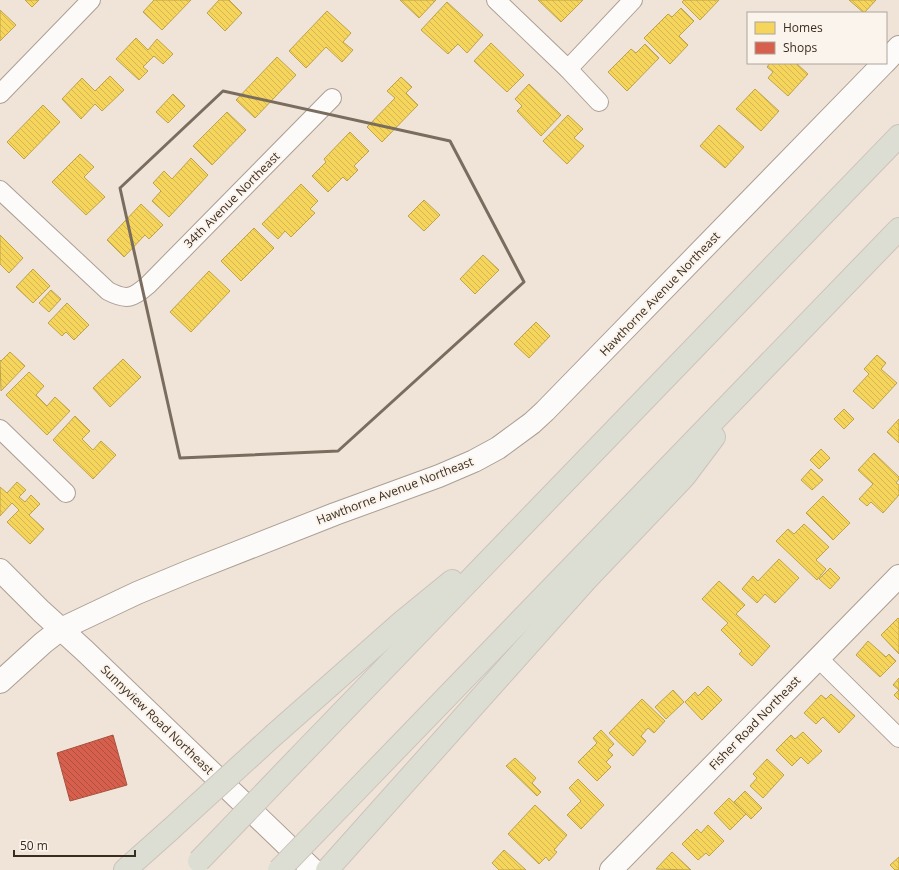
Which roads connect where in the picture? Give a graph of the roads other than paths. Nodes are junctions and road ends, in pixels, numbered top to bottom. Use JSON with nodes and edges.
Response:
{"nodes":[{"id":1,"x":92,"y":0,"type":"edge"},
{"id":2,"x":496,"y":0,"type":"edge"},
{"id":3,"x":633,"y":0,"type":"edge"},
{"id":4,"x":899,"y":47,"type":"edge"},
{"id":5,"x":887,"y":59,"type":"edge"},
{"id":6,"x":883,"y":64,"type":"edge"},
{"id":7,"x":568,"y":69,"type":"junction"},
{"id":8,"x":0,"y":94,"type":"edge"},
{"id":9,"x":332,"y":98,"type":"dead end"},
{"id":10,"x":599,"y":102,"type":"dead end"},
{"id":11,"x":899,"y":136,"type":"edge"},
{"id":12,"x":0,"y":190,"type":"edge"},
{"id":13,"x":899,"y":229,"type":"edge"},
{"id":14,"x":774,"y":358,"type":"junction"},
{"id":15,"x":0,"y":429,"type":"edge"},
{"id":16,"x":66,"y":493,"type":"dead end"},
{"id":17,"x":525,"y":523,"type":"junction"},
{"id":18,"x":0,"y":570,"type":"edge"},
{"id":19,"x":899,"y":576,"type":"edge"},
{"id":20,"x":61,"y":629,"type":"junction"},
{"id":21,"x":818,"y":658,"type":"junction"},
{"id":22,"x":0,"y":682,"type":"edge"},
{"id":23,"x":899,"y":738,"type":"edge"},
{"id":24,"x":194,"y":866,"type":"edge"},
{"id":25,"x":125,"y":870,"type":"edge"},
{"id":26,"x":279,"y":870,"type":"edge"},
{"id":27,"x":313,"y":870,"type":"edge"},
{"id":28,"x":327,"y":870,"type":"edge"},
{"id":29,"x":611,"y":870,"type":"edge"}],
"edges":[{"from":1,"to":8,"type":"street"},
{"from":2,"to":7,"type":"street"},
{"from":3,"to":7,"type":"street"},
{"from":4,"to":5,"type":"main road"},
{"from":6,"to":20,"type":"main road","name":"Hawthorne Avenue Northeast"},
{"from":7,"to":10,"type":"street"},
{"from":9,"to":12,"type":"street","name":"34th Avenue Northeast"},
{"from":11,"to":17,"type":"highway"},
{"from":13,"to":14,"type":"highway"},
{"from":14,"to":26,"type":"highway","bridge":true},
{"from":14,"to":28,"type":"highway"},
{"from":15,"to":16,"type":"street"},
{"from":17,"to":24,"type":"highway","bridge":true},
{"from":17,"to":25,"type":"highway","bridge":true},
{"from":18,"to":20,"type":"main road","name":"Sunnyview Road Northeast"},
{"from":19,"to":21,"type":"main road","name":"Fisher Road Northeast"},
{"from":20,"to":22,"type":"main road","name":"Hawthorne Avenue Northeast"},
{"from":20,"to":27,"type":"main road","name":"Sunnyview Road Northeast"},
{"from":21,"to":23,"type":"street"},
{"from":21,"to":29,"type":"main road","name":"Fisher Road Northeast"}]}
